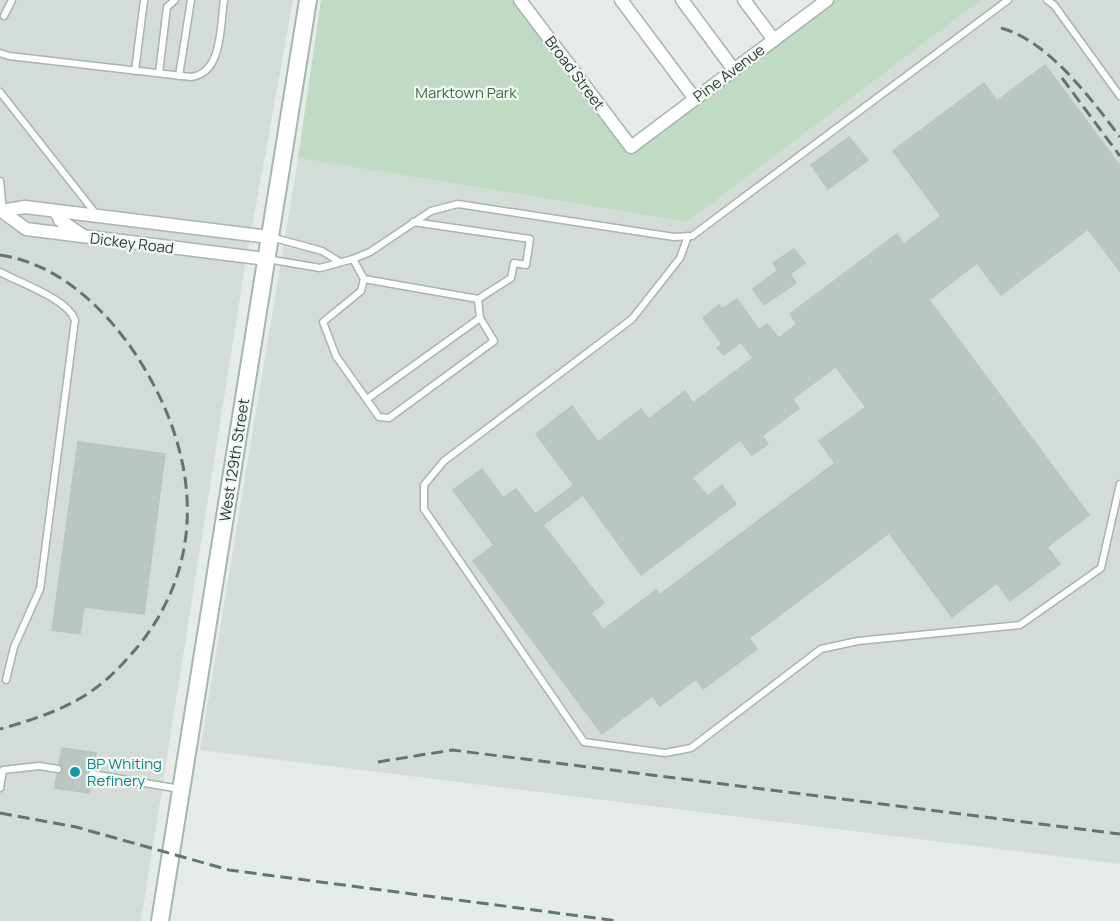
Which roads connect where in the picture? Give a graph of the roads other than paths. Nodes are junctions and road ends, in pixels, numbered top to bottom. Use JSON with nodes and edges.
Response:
{"nodes":[{"id":1,"x":12,"y":0,"type":"edge"},
{"id":2,"x":144,"y":0,"type":"edge"},
{"id":3,"x":175,"y":0,"type":"edge"},
{"id":4,"x":191,"y":0,"type":"edge"},
{"id":5,"x":224,"y":0,"type":"edge"},
{"id":6,"x":308,"y":0,"type":"edge"},
{"id":7,"x":520,"y":0,"type":"edge"},
{"id":8,"x":621,"y":0,"type":"edge"},
{"id":9,"x":682,"y":0,"type":"edge"},
{"id":10,"x":744,"y":0,"type":"edge"},
{"id":11,"x":1008,"y":0,"type":"edge"},
{"id":12,"x":1047,"y":0,"type":"edge"},
{"id":13,"x":819,"y":2,"type":"edge"},
{"id":14,"x":4,"y":16,"type":"dead end"},
{"id":15,"x":774,"y":40,"type":"junction"},
{"id":16,"x":0,"y":53,"type":"edge"},
{"id":17,"x":734,"y":70,"type":"junction"},
{"id":18,"x":135,"y":71,"type":"junction"},
{"id":19,"x":159,"y":74,"type":"junction"},
{"id":20,"x":179,"y":76,"type":"junction"},
{"id":21,"x":0,"y":92,"type":"edge"},
{"id":22,"x":1120,"y":96,"type":"edge"},
{"id":23,"x":695,"y":99,"type":"junction"},
{"id":24,"x":630,"y":147,"type":"joint"},
{"id":25,"x":0,"y":181,"type":"edge"},
{"id":26,"x":56,"y":211,"type":"junction"},
{"id":27,"x":2,"y":212,"type":"edge"},
{"id":28,"x":99,"y":217,"type":"junction"},
{"id":29,"x":414,"y":222,"type":"junction"},
{"id":30,"x":688,"y":236,"type":"junction"},
{"id":31,"x":84,"y":237,"type":"junction"},
{"id":32,"x":269,"y":237,"type":"junction"},
{"id":33,"x":266,"y":259,"type":"junction"},
{"id":34,"x":353,"y":259,"type":"junction"},
{"id":35,"x":340,"y":262,"type":"junction"},
{"id":36,"x":0,"y":272,"type":"edge"},
{"id":37,"x":364,"y":279,"type":"junction"},
{"id":38,"x":478,"y":299,"type":"junction"},
{"id":39,"x":480,"y":318,"type":"junction"},
{"id":40,"x":367,"y":399,"type":"junction"},
{"id":41,"x":1120,"y":484,"type":"edge"},
{"id":42,"x":6,"y":680,"type":"dead end"},
{"id":43,"x":58,"y":769,"type":"dead end"},
{"id":44,"x":92,"y":774,"type":"dead end"},
{"id":45,"x":0,"y":788,"type":"edge"},
{"id":46,"x":181,"y":789,"type":"junction"},
{"id":47,"x":160,"y":921,"type":"edge"}],
"edges":[{"from":1,"to":14,"type":"lane"},
{"from":2,"to":18,"type":"lane"},
{"from":3,"to":19,"type":"lane"},
{"from":4,"to":20,"type":"lane"},
{"from":5,"to":20,"type":"lane"},
{"from":6,"to":32,"type":"main road","name":"West 129th Street"},
{"from":7,"to":24,"type":"street","name":"Broad Street"},
{"from":8,"to":23,"type":"street"},
{"from":9,"to":17,"type":"street"},
{"from":10,"to":15,"type":"street"},
{"from":11,"to":30,"type":"lane"},
{"from":12,"to":22,"type":"lane"},
{"from":13,"to":15,"type":"street","name":"Pine Avenue"},
{"from":15,"to":17,"type":"street","name":"Pine Avenue"},
{"from":16,"to":18,"type":"lane"},
{"from":17,"to":23,"type":"street","name":"Pine Avenue"},
{"from":18,"to":19,"type":"lane"},
{"from":19,"to":20,"type":"lane"},
{"from":21,"to":28,"type":"lane"},
{"from":23,"to":24,"type":"street","name":"Pine Avenue"},
{"from":25,"to":27,"type":"lane"},
{"from":26,"to":27,"type":"street","name":"Dickey Road"},
{"from":26,"to":28,"type":"street","name":"Dickey Road"},
{"from":26,"to":31,"type":"street"},
{"from":27,"to":31,"type":"street","name":"Dickey Road"},
{"from":28,"to":32,"type":"street","name":"Dickey Road"},
{"from":29,"to":30,"type":"lane"},
{"from":29,"to":34,"type":"lane"},
{"from":29,"to":38,"type":"lane"},
{"from":30,"to":41,"type":"lane"},
{"from":31,"to":33,"type":"street","name":"Dickey Road"},
{"from":32,"to":33,"type":"main road","name":"West 129th Street"},
{"from":32,"to":35,"type":"lane"},
{"from":33,"to":35,"type":"lane"},
{"from":33,"to":46,"type":"main road","name":"West 129th Street"},
{"from":34,"to":35,"type":"lane"},
{"from":34,"to":37,"type":"lane"},
{"from":36,"to":42,"type":"lane"},
{"from":37,"to":38,"type":"lane"},
{"from":37,"to":40,"type":"lane"},
{"from":38,"to":39,"type":"lane"},
{"from":39,"to":40,"type":"lane"},
{"from":39,"to":40,"type":"lane"},
{"from":43,"to":45,"type":"lane"},
{"from":44,"to":46,"type":"lane"},
{"from":46,"to":47,"type":"main road","name":"West 129th Street"}]}
